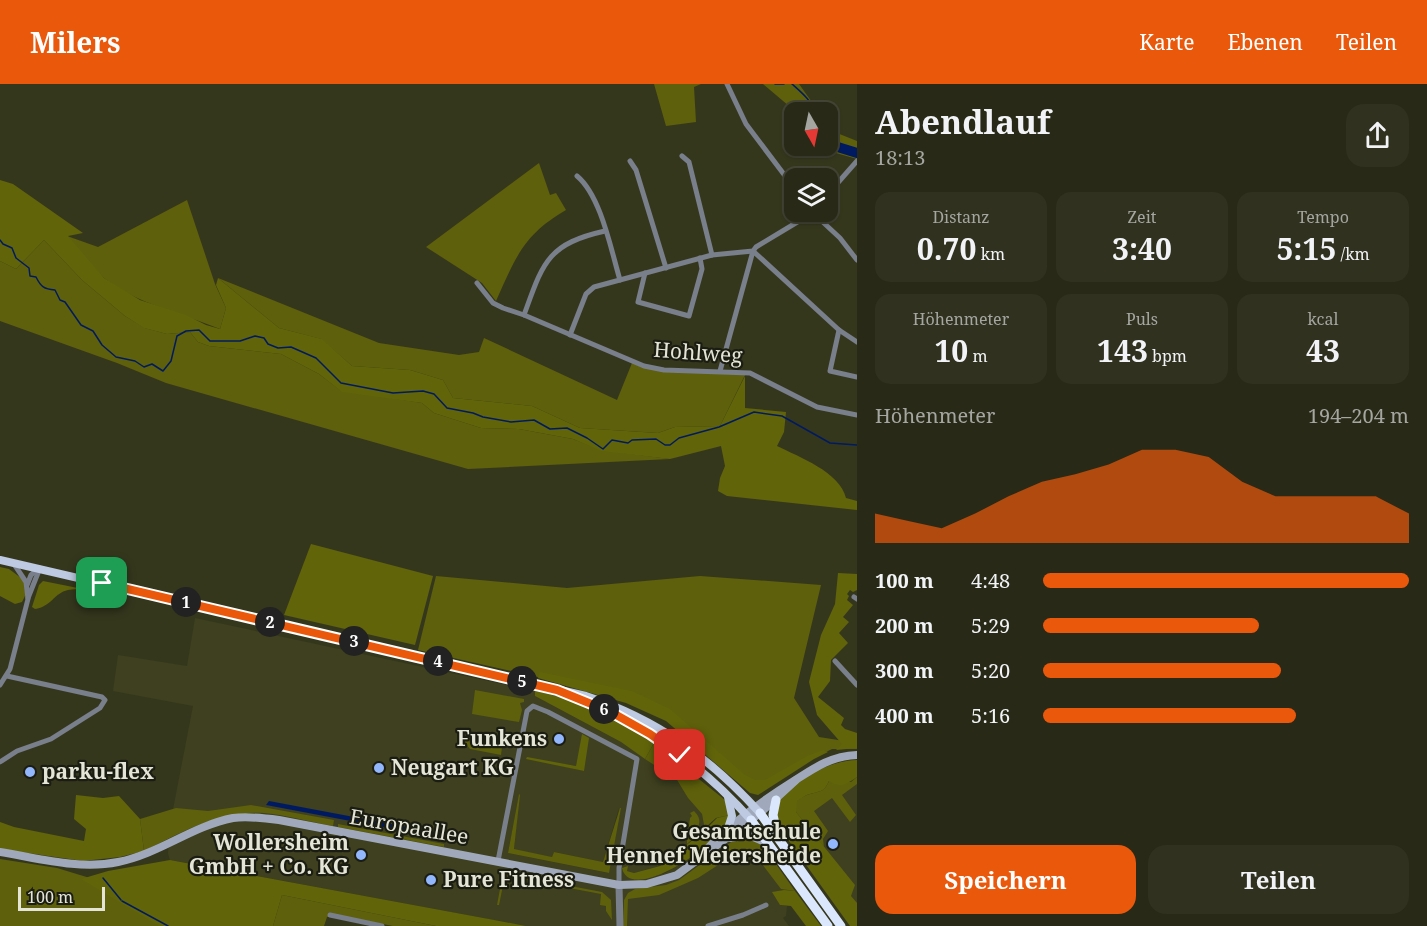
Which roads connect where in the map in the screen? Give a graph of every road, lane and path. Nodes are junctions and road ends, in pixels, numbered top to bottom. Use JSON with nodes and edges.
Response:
{"nodes":[{"id":1,"x":727,"y":84,"type":"edge"},
{"id":2,"x":682,"y":156,"type":"dead end"},
{"id":3,"x":630,"y":161,"type":"dead end"},
{"id":4,"x":856,"y":162,"type":"edge"},
{"id":5,"x":784,"y":174,"type":"edge"},
{"id":6,"x":577,"y":176,"type":"dead end"},
{"id":7,"x":838,"y":183,"type":"edge"},
{"id":8,"x":797,"y":222,"type":"edge"},
{"id":9,"x":823,"y":222,"type":"edge"},
{"id":10,"x":605,"y":231,"type":"junction"},
{"id":11,"x":753,"y":251,"type":"junction"},
{"id":12,"x":712,"y":255,"type":"junction"},
{"id":13,"x":856,"y":257,"type":"edge"},
{"id":14,"x":700,"y":258,"type":"junction"},
{"id":15,"x":666,"y":267,"type":"junction"},
{"id":16,"x":645,"y":273,"type":"junction"},
{"id":17,"x":620,"y":280,"type":"junction"},
{"id":18,"x":477,"y":283,"type":"dead end"},
{"id":19,"x":524,"y":315,"type":"junction"},
{"id":20,"x":839,"y":330,"type":"junction"},
{"id":21,"x":570,"y":335,"type":"junction"},
{"id":22,"x":857,"y":342,"type":"edge"},
{"id":23,"x":720,"y":371,"type":"junction"},
{"id":24,"x":857,"y":377,"type":"edge"},
{"id":25,"x":857,"y":415,"type":"edge"},
{"id":26,"x":0,"y":560,"type":"edge"},
{"id":27,"x":13,"y":563,"type":"junction"},
{"id":28,"x":40,"y":568,"type":"junction"},
{"id":29,"x":27,"y":586,"type":"junction"},
{"id":30,"x":28,"y":599,"type":"junction"},
{"id":31,"x":835,"y":661,"type":"dead end"},
{"id":32,"x":7,"y":676,"type":"junction"},
{"id":33,"x":0,"y":685,"type":"edge"},
{"id":34,"x":857,"y":685,"type":"edge"},
{"id":35,"x":557,"y":690,"type":"junction"},
{"id":36,"x":857,"y":755,"type":"edge"},
{"id":37,"x":0,"y":762,"type":"edge"},
{"id":38,"x":796,"y":780,"type":"junction"},
{"id":39,"x":726,"y":794,"type":"junction"},
{"id":40,"x":776,"y":800,"type":"junction"},
{"id":41,"x":757,"y":810,"type":"junction"},
{"id":42,"x":749,"y":817,"type":"junction"},
{"id":43,"x":728,"y":828,"type":"junction"},
{"id":44,"x":779,"y":837,"type":"junction"},
{"id":45,"x":726,"y":840,"type":"junction"},
{"id":46,"x":771,"y":845,"type":"junction"},
{"id":47,"x":0,"y":852,"type":"edge"},
{"id":48,"x":498,"y":861,"type":"junction"},
{"id":49,"x":693,"y":864,"type":"junction"},
{"id":50,"x":619,"y":885,"type":"junction"},
{"id":51,"x":766,"y":905,"type":"dead end"},
{"id":52,"x":330,"y":915,"type":"dead end"},
{"id":53,"x":382,"y":926,"type":"edge"},
{"id":54,"x":620,"y":926,"type":"edge"},
{"id":55,"x":708,"y":926,"type":"edge"},
{"id":56,"x":828,"y":926,"type":"edge"},
{"id":57,"x":841,"y":926,"type":"edge"}],
"edges":[{"from":1,"to":5,"type":"street"},
{"from":2,"to":12,"type":"street"},
{"from":3,"to":15,"type":"street"},
{"from":4,"to":7,"type":"street"},
{"from":6,"to":10,"type":"street"},
{"from":8,"to":11,"type":"street"},
{"from":9,"to":13,"type":"street"},
{"from":10,"to":17,"type":"street"},
{"from":10,"to":19,"type":"street"},
{"from":11,"to":12,"type":"street"},
{"from":11,"to":20,"type":"street"},
{"from":11,"to":23,"type":"street"},
{"from":12,"to":14,"type":"street"},
{"from":14,"to":15,"type":"street"},
{"from":14,"to":16,"type":"street"},
{"from":15,"to":16,"type":"street"},
{"from":16,"to":17,"type":"street"},
{"from":17,"to":21,"type":"street"},
{"from":18,"to":19,"type":"street","name":"Hohlweg"},
{"from":19,"to":21,"type":"street","name":"Hohlweg"},
{"from":20,"to":22,"type":"street"},
{"from":20,"to":24,"type":"street"},
{"from":21,"to":23,"type":"street","name":"Hohlweg"},
{"from":23,"to":25,"type":"street","name":"Hohlweg"},
{"from":26,"to":27,"type":"main road"},
{"from":27,"to":28,"type":"main road"},
{"from":27,"to":29,"type":"street"},
{"from":28,"to":29,"type":"street"},
{"from":28,"to":30,"type":"street"},
{"from":28,"to":35,"type":"main road"},
{"from":29,"to":30,"type":"street"},
{"from":30,"to":32,"type":"street"},
{"from":31,"to":34,"type":"street"},
{"from":32,"to":33,"type":"street"},
{"from":32,"to":37,"type":"street"},
{"from":35,"to":39,"type":"main road"},
{"from":35,"to":41,"type":"main road"},
{"from":36,"to":38,"type":"main road"},
{"from":38,"to":40,"type":"main road"},
{"from":38,"to":41,"type":"main road"},
{"from":39,"to":42,"type":"main road"},
{"from":39,"to":43,"type":"main road"},
{"from":40,"to":41,"type":"main road"},
{"from":40,"to":44,"type":"highway"},
{"from":41,"to":42,"type":"main road","name":"Europaallee"},
{"from":41,"to":44,"type":"highway"},
{"from":42,"to":43,"type":"main road","name":"Europaallee"},
{"from":42,"to":45,"type":"main road","name":"Europaallee"},
{"from":42,"to":46,"type":"highway"},
{"from":43,"to":49,"type":"main road","name":"Europaallee"},
{"from":44,"to":57,"type":"highway"},
{"from":45,"to":46,"type":"main road"},
{"from":45,"to":49,"type":"main road","name":"Europaallee"},
{"from":46,"to":56,"type":"highway"},
{"from":47,"to":48,"type":"main road","name":"Europaallee"},
{"from":48,"to":50,"type":"main road","name":"Europaallee"},
{"from":48,"to":50,"type":"street"},
{"from":49,"to":50,"type":"main road","name":"Europaallee"},
{"from":50,"to":54,"type":"street"},
{"from":51,"to":55,"type":"street"},
{"from":52,"to":53,"type":"street"}]}
